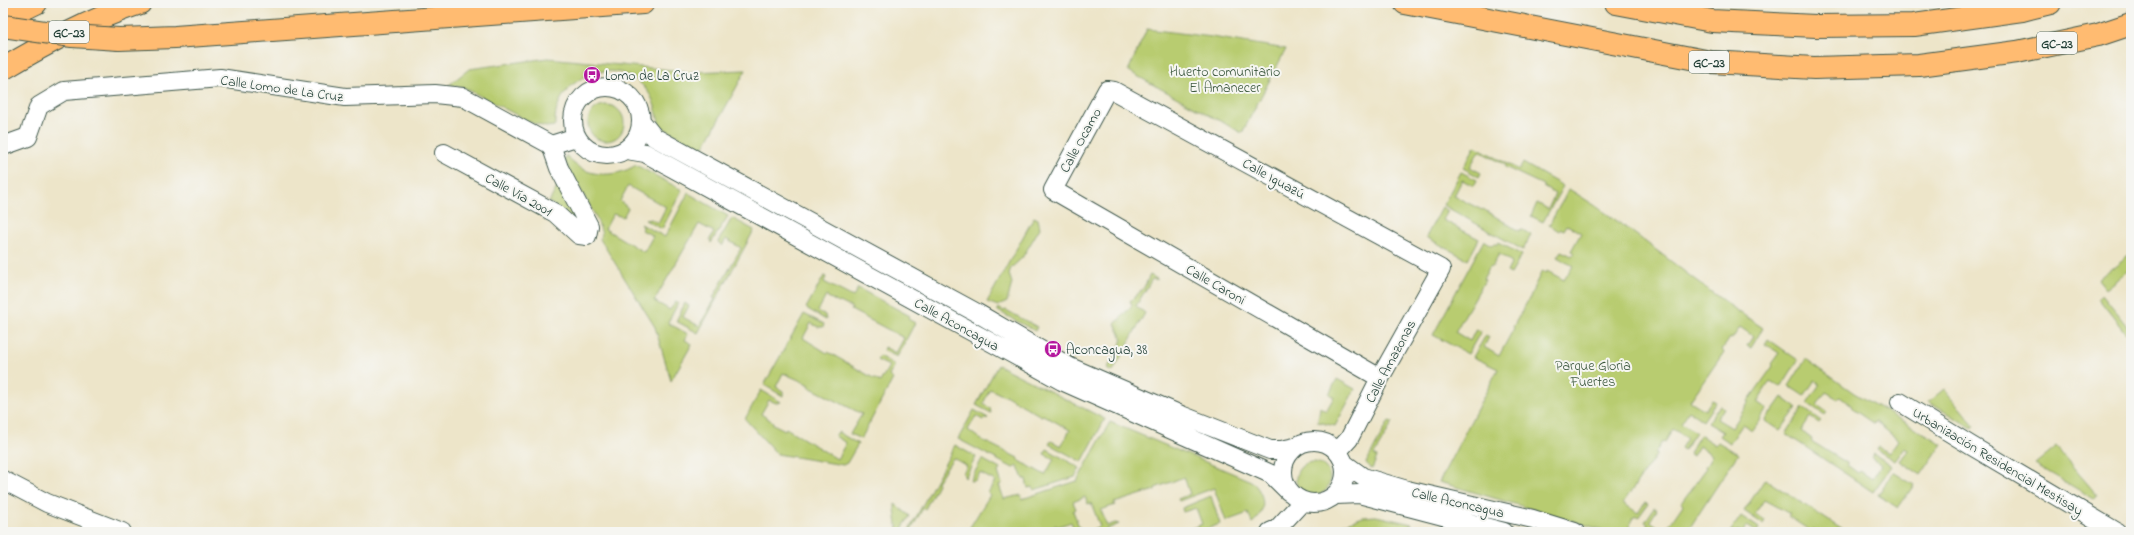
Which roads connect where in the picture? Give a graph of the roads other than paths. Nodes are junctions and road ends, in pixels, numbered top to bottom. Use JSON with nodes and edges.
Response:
{"nodes":[{"id":1,"x":36,"y":3,"type":"edge"},
{"id":2,"x":140,"y":3,"type":"edge"},
{"id":3,"x":644,"y":3,"type":"edge"},
{"id":4,"x":1405,"y":3,"type":"edge"},
{"id":5,"x":1616,"y":3,"type":"edge"},
{"id":6,"x":2050,"y":3,"type":"edge"},
{"id":7,"x":3,"y":19,"type":"edge"},
{"id":8,"x":2131,"y":24,"type":"edge"},
{"id":9,"x":3,"y":26,"type":"edge"},
{"id":10,"x":2098,"y":35,"type":"junction"},
{"id":11,"x":2131,"y":39,"type":"edge"},
{"id":12,"x":3,"y":69,"type":"edge"},
{"id":13,"x":1107,"y":90,"type":"joint"},
{"id":14,"x":641,"y":121,"type":"junction"},
{"id":15,"x":576,"y":137,"type":"junction"},
{"id":16,"x":551,"y":145,"type":"junction"},
{"id":17,"x":3,"y":146,"type":"edge"},
{"id":18,"x":626,"y":150,"type":"junction"},
{"id":19,"x":444,"y":153,"type":"dead end"},
{"id":20,"x":1052,"y":190,"type":"joint"},
{"id":21,"x":1441,"y":269,"type":"joint"},
{"id":22,"x":1380,"y":378,"type":"junction"},
{"id":23,"x":1900,"y":402,"type":"dead end"},
{"id":24,"x":1295,"y":447,"type":"junction"},
{"id":25,"x":1341,"y":457,"type":"junction"},
{"id":26,"x":3,"y":480,"type":"edge"},
{"id":27,"x":1336,"y":495,"type":"junction"},
{"id":28,"x":1296,"y":496,"type":"junction"},
{"id":29,"x":122,"y":532,"type":"edge"},
{"id":30,"x":1270,"y":532,"type":"edge"},
{"id":31,"x":1504,"y":532,"type":"edge"},
{"id":32,"x":1575,"y":532,"type":"edge"},
{"id":33,"x":2118,"y":532,"type":"edge"}],
"edges":[{"from":1,"to":7,"type":"highway"},
{"from":2,"to":12,"type":"highway","number":"GC-23"},
{"from":3,"to":9,"type":"highway","bridge":true},
{"from":4,"to":10,"type":"highway","number":"GC-23"},
{"from":5,"to":6,"type":"highway"},
{"from":8,"to":10,"type":"highway","number":"GC-23"},
{"from":10,"to":11,"type":"highway"},
{"from":13,"to":20,"type":"street","name":"Calle Ocamo"},
{"from":13,"to":21,"type":"street","name":"Calle Iguazú"},
{"from":14,"to":15,"type":"street"},
{"from":14,"to":18,"type":"street"},
{"from":14,"to":24,"type":"street","name":"Calle Aconcagua"},
{"from":15,"to":16,"type":"street"},
{"from":15,"to":18,"type":"street"},
{"from":16,"to":17,"type":"street","name":"Calle Lomo de La Cruz"},
{"from":16,"to":19,"type":"street","name":"Calle Vía 2001"},
{"from":18,"to":28,"type":"street","name":"Calle Aconcagua"},
{"from":20,"to":22,"type":"street","name":"Calle Caroni"},
{"from":21,"to":22,"type":"street","name":"Calle Amazonas"},
{"from":22,"to":25,"type":"street","name":"Calle Amazonas"},
{"from":23,"to":33,"type":"street","name":"Urbanización Residencial Mestisay"},
{"from":24,"to":25,"type":"street"},
{"from":24,"to":28,"type":"street"},
{"from":25,"to":27,"type":"street"},
{"from":25,"to":32,"type":"street","name":"Calle Aconcagua"},
{"from":26,"to":29,"type":"street"},
{"from":27,"to":28,"type":"street"},
{"from":27,"to":31,"type":"street","name":"Calle Aconcagua"},
{"from":28,"to":30,"type":"street"}]}
